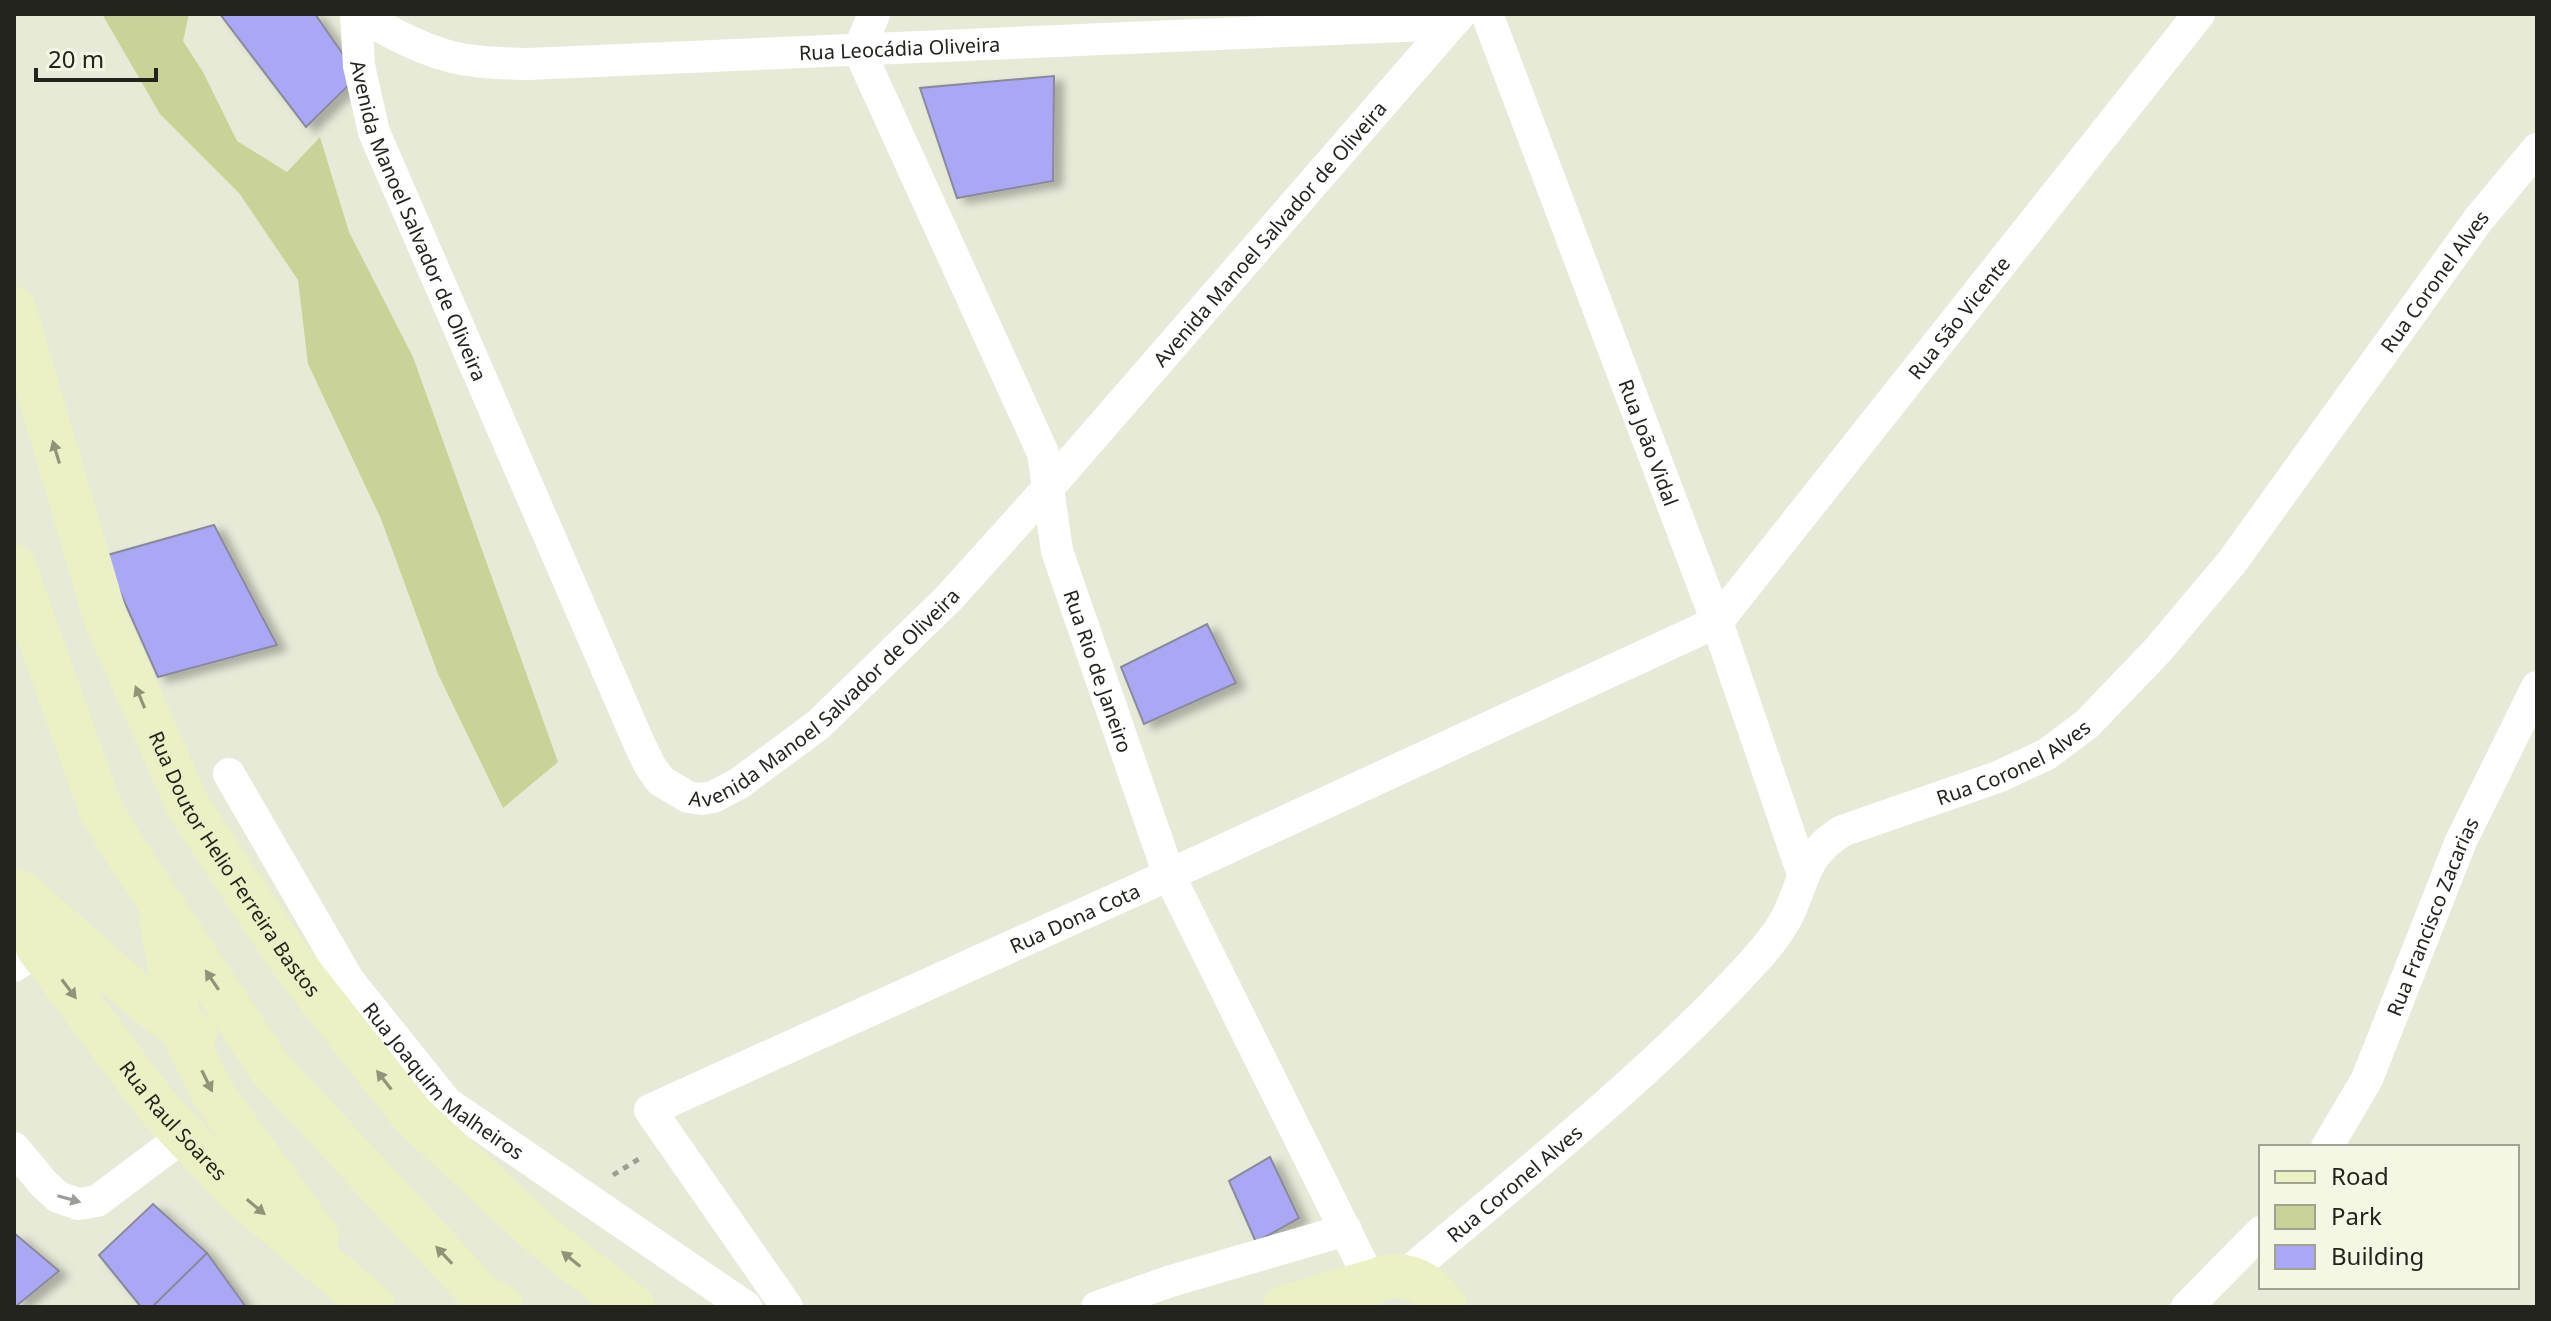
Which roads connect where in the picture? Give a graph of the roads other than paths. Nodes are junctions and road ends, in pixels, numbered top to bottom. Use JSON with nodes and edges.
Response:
{"nodes":[{"id":1,"x":357,"y":14,"type":"edge"},
{"id":2,"x":874,"y":14,"type":"edge"},
{"id":3,"x":1487,"y":14,"type":"edge"},
{"id":4,"x":2199,"y":14,"type":"edge"},
{"id":5,"x":1456,"y":19,"type":"edge"},
{"id":6,"x":859,"y":50,"type":"junction"},
{"id":7,"x":2537,"y":149,"type":"edge"},
{"id":8,"x":14,"y":308,"type":"edge"},
{"id":9,"x":1049,"y":487,"type":"junction"},
{"id":10,"x":14,"y":566,"type":"edge"},
{"id":11,"x":1717,"y":622,"type":"junction"},
{"id":12,"x":2537,"y":687,"type":"edge"},
{"id":13,"x":229,"y":774,"type":"dead end"},
{"id":14,"x":1803,"y":874,"type":"junction"},
{"id":15,"x":1169,"y":875,"type":"junction"},
{"id":16,"x":14,"y":887,"type":"edge"},
{"id":17,"x":14,"y":899,"type":"edge"},
{"id":18,"x":158,"y":899,"type":"junction"},
{"id":19,"x":27,"y":958,"type":"edge"},
{"id":20,"x":180,"y":1027,"type":"junction"},
{"id":21,"x":270,"y":1068,"type":"junction"},
{"id":22,"x":184,"y":1136,"type":"junction"},
{"id":23,"x":2328,"y":1145,"type":"edge"},
{"id":24,"x":14,"y":1148,"type":"edge"},
{"id":25,"x":1346,"y":1230,"type":"junction"},
{"id":26,"x":2259,"y":1234,"type":"edge"},
{"id":27,"x":1398,"y":1291,"type":"edge"},
{"id":28,"x":365,"y":1299,"type":"edge"},
{"id":29,"x":502,"y":1307,"type":"edge"},
{"id":30,"x":633,"y":1307,"type":"edge"},
{"id":31,"x":746,"y":1307,"type":"edge"},
{"id":32,"x":787,"y":1307,"type":"edge"},
{"id":33,"x":1097,"y":1307,"type":"edge"},
{"id":34,"x":1285,"y":1307,"type":"edge"},
{"id":35,"x":1470,"y":1307,"type":"edge"},
{"id":36,"x":2187,"y":1307,"type":"edge"}],
"edges":[{"from":1,"to":6,"type":"street","name":"Rua Leocádia Oliveira"},
{"from":1,"to":9,"type":"street","name":"Avenida Manoel Salvador de Oliveira"},
{"from":2,"to":6,"type":"street"},
{"from":3,"to":11,"type":"street","name":"Rua João Vidal"},
{"from":4,"to":11,"type":"street","name":"Rua São Vicente"},
{"from":5,"to":6,"type":"street","name":"Rua Leocádia Oliveira"},
{"from":5,"to":9,"type":"street","name":"Avenida Manoel Salvador de Oliveira"},
{"from":6,"to":9,"type":"street","name":"Rua Rio de Janeiro"},
{"from":7,"to":14,"type":"street","name":"Rua Coronel Alves"},
{"from":30,"to":8,"type":"street","name":"Rua Doutor Helio Ferreira Bastos","one_way":true},
{"from":9,"to":15,"type":"street","name":"Rua Rio de Janeiro"},
{"from":10,"to":18,"type":"street"},
{"from":11,"to":14,"type":"street","name":"Rua João Vidal"},
{"from":11,"to":15,"type":"street","name":"Rua Dona Cota"},
{"from":12,"to":23,"type":"street","name":"Rua Francisco Zacarias"},
{"from":13,"to":31,"type":"street","name":"Rua Joaquim Malheiros"},
{"from":14,"to":27,"type":"street","name":"Rua Coronel Alves"},
{"from":15,"to":25,"type":"street","name":"Rua Rio de Janeiro"},
{"from":15,"to":32,"type":"street","name":"Rua Dona Cota"},
{"from":16,"to":20,"type":"street"},
{"from":17,"to":19,"type":"street","name":"Rua Raul Soares"},
{"from":18,"to":20,"type":"street"},
{"from":21,"to":18,"type":"street","one_way":true},
{"from":19,"to":22,"type":"street","name":"Rua Raul Soares","one_way":true},
{"from":20,"to":21,"type":"street"},
{"from":20,"to":28,"type":"street","one_way":true},
{"from":29,"to":21,"type":"street","one_way":true},
{"from":24,"to":22,"type":"street","one_way":true},
{"from":22,"to":28,"type":"street","name":"Rua Raul Soares","one_way":true},
{"from":25,"to":27,"type":"street","name":"Rua Rio de Janeiro"},
{"from":25,"to":33,"type":"street"},
{"from":26,"to":36,"type":"street"},
{"from":27,"to":34,"type":"street"},
{"from":27,"to":35,"type":"street"}]}
